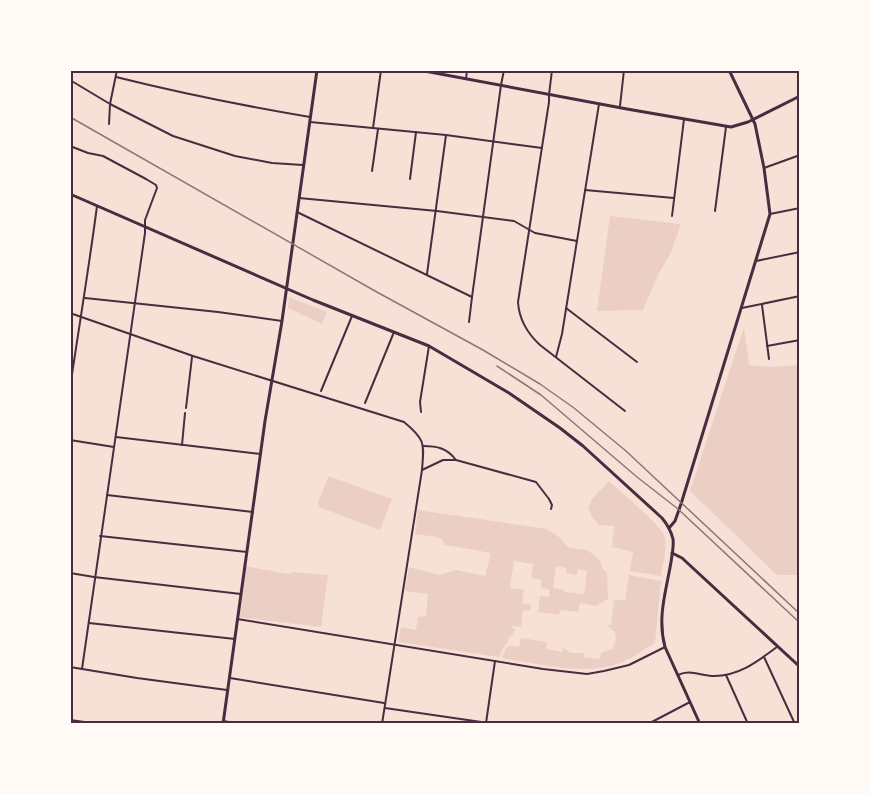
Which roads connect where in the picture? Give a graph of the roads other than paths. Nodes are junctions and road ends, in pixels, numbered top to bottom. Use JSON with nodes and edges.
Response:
{"nodes":[{"id":1,"x":117,"y":70,"type":"edge"},
{"id":2,"x":317,"y":70,"type":"edge"},
{"id":3,"x":381,"y":70,"type":"edge"},
{"id":4,"x":419,"y":70,"type":"edge"},
{"id":5,"x":467,"y":70,"type":"edge"},
{"id":6,"x":504,"y":70,"type":"edge"},
{"id":7,"x":552,"y":70,"type":"edge"},
{"id":8,"x":624,"y":70,"type":"edge"},
{"id":9,"x":729,"y":70,"type":"edge"},
{"id":10,"x":116,"y":77,"type":"junction"},
{"id":11,"x":466,"y":79,"type":"junction"},
{"id":12,"x":70,"y":80,"type":"edge"},
{"id":13,"x":501,"y":85,"type":"junction"},
{"id":14,"x":549,"y":95,"type":"junction"},
{"id":15,"x":800,"y":96,"type":"edge"},
{"id":16,"x":110,"y":104,"type":"junction"},
{"id":17,"x":599,"y":104,"type":"junction"},
{"id":18,"x":620,"y":108,"type":"junction"},
{"id":19,"x":310,"y":117,"type":"junction"},
{"id":20,"x":684,"y":119,"type":"junction"},
{"id":21,"x":753,"y":120,"type":"junction"},
{"id":22,"x":310,"y":122,"type":"junction"},
{"id":23,"x":109,"y":124,"type":"dead end"},
{"id":24,"x":726,"y":126,"type":"junction"},
{"id":25,"x":373,"y":128,"type":"junction"},
{"id":26,"x":378,"y":129,"type":"junction"},
{"id":27,"x":416,"y":132,"type":"junction"},
{"id":28,"x":446,"y":135,"type":"junction"},
{"id":29,"x":494,"y":141,"type":"junction"},
{"id":30,"x":70,"y":146,"type":"edge"},
{"id":31,"x":542,"y":148,"type":"junction"},
{"id":32,"x":800,"y":155,"type":"edge"},
{"id":33,"x":303,"y":165,"type":"junction"},
{"id":34,"x":764,"y":168,"type":"junction"},
{"id":35,"x":372,"y":171,"type":"dead end"},
{"id":36,"x":410,"y":179,"type":"dead end"},
{"id":37,"x":585,"y":190,"type":"junction"},
{"id":38,"x":70,"y":194,"type":"edge"},
{"id":39,"x":299,"y":198,"type":"junction"},
{"id":40,"x":674,"y":198,"type":"junction"},
{"id":41,"x":97,"y":206,"type":"junction"},
{"id":42,"x":800,"y":208,"type":"edge"},
{"id":43,"x":437,"y":211,"type":"junction"},
{"id":44,"x":715,"y":211,"type":"dead end"},
{"id":45,"x":297,"y":212,"type":"junction"},
{"id":46,"x":770,"y":214,"type":"junction"},
{"id":47,"x":672,"y":216,"type":"dead end"},
{"id":48,"x":484,"y":218,"type":"junction"},
{"id":49,"x":144,"y":226,"type":"junction"},
{"id":50,"x":529,"y":230,"type":"junction"},
{"id":51,"x":577,"y":241,"type":"junction"},
{"id":52,"x":800,"y":252,"type":"edge"},
{"id":53,"x":756,"y":261,"type":"junction"},
{"id":54,"x":427,"y":274,"type":"junction"},
{"id":55,"x":286,"y":288,"type":"junction"},
{"id":56,"x":800,"y":296,"type":"edge"},
{"id":57,"x":472,"y":297,"type":"junction"},
{"id":58,"x":85,"y":298,"type":"junction"},
{"id":59,"x":135,"y":303,"type":"junction"},
{"id":60,"x":762,"y":305,"type":"junction"},
{"id":61,"x":566,"y":308,"type":"junction"},
{"id":62,"x":742,"y":308,"type":"junction"},
{"id":63,"x":70,"y":313,"type":"edge"},
{"id":64,"x":352,"y":315,"type":"junction"},
{"id":65,"x":81,"y":316,"type":"junction"},
{"id":66,"x":282,"y":321,"type":"junction"},
{"id":67,"x":470,"y":322,"type":"dead end"},
{"id":68,"x":394,"y":332,"type":"junction"},
{"id":69,"x":130,"y":334,"type":"junction"},
{"id":70,"x":800,"y":340,"type":"edge"},
{"id":71,"x":429,"y":346,"type":"junction"},
{"id":72,"x":767,"y":346,"type":"junction"},
{"id":73,"x":193,"y":356,"type":"junction"},
{"id":74,"x":556,"y":357,"type":"junction"},
{"id":75,"x":769,"y":359,"type":"dead end"},
{"id":76,"x":637,"y":362,"type":"dead end"},
{"id":77,"x":272,"y":381,"type":"junction"},
{"id":78,"x":70,"y":388,"type":"edge"},
{"id":79,"x":321,"y":390,"type":"dead end"},
{"id":80,"x":365,"y":403,"type":"dead end"},
{"id":81,"x":186,"y":408,"type":"dead end"},
{"id":82,"x":626,"y":411,"type":"dead end"},
{"id":83,"x":421,"y":412,"type":"dead end"},
{"id":84,"x":185,"y":413,"type":"dead end"},
{"id":85,"x":116,"y":437,"type":"junction"},
{"id":86,"x":70,"y":440,"type":"edge"},
{"id":87,"x":182,"y":445,"type":"junction"},
{"id":88,"x":423,"y":446,"type":"junction"},
{"id":89,"x":114,"y":447,"type":"junction"},
{"id":90,"x":261,"y":454,"type":"junction"},
{"id":91,"x":456,"y":460,"type":"junction"},
{"id":92,"x":422,"y":470,"type":"junction"},
{"id":93,"x":107,"y":495,"type":"junction"},
{"id":94,"x":551,"y":510,"type":"dead end"},
{"id":95,"x":253,"y":512,"type":"junction"},
{"id":96,"x":669,"y":528,"type":"junction"},
{"id":97,"x":100,"y":536,"type":"junction"},
{"id":98,"x":247,"y":552,"type":"junction"},
{"id":99,"x":672,"y":553,"type":"junction"},
{"id":100,"x":70,"y":573,"type":"edge"},
{"id":101,"x":94,"y":577,"type":"junction"},
{"id":102,"x":241,"y":594,"type":"junction"},
{"id":103,"x":237,"y":619,"type":"junction"},
{"id":104,"x":89,"y":623,"type":"junction"},
{"id":105,"x":235,"y":639,"type":"junction"},
{"id":106,"x":394,"y":645,"type":"junction"},
{"id":107,"x":665,"y":646,"type":"junction"},
{"id":108,"x":777,"y":646,"type":"junction"},
{"id":109,"x":764,"y":657,"type":"junction"},
{"id":110,"x":495,"y":661,"type":"junction"},
{"id":111,"x":800,"y":667,"type":"edge"},
{"id":112,"x":70,"y":668,"type":"edge"},
{"id":113,"x":82,"y":669,"type":"junction"},
{"id":114,"x":678,"y":675,"type":"junction"},
{"id":115,"x":726,"y":675,"type":"junction"},
{"id":116,"x":229,"y":678,"type":"junction"},
{"id":117,"x":227,"y":690,"type":"junction"},
{"id":118,"x":690,"y":702,"type":"junction"},
{"id":119,"x":384,"y":703,"type":"junction"},
{"id":120,"x":384,"y":708,"type":"junction"},
{"id":121,"x":70,"y":720,"type":"edge"},
{"id":122,"x":223,"y":722,"type":"edge"},
{"id":123,"x":99,"y":723,"type":"edge"},
{"id":124,"x":241,"y":723,"type":"edge"},
{"id":125,"x":382,"y":723,"type":"edge"},
{"id":126,"x":486,"y":723,"type":"edge"},
{"id":127,"x":495,"y":723,"type":"edge"},
{"id":128,"x":648,"y":723,"type":"edge"},
{"id":129,"x":700,"y":723,"type":"edge"},
{"id":130,"x":748,"y":723,"type":"edge"},
{"id":131,"x":795,"y":723,"type":"edge"}],
"edges":[{"from":1,"to":10,"type":"street"},
{"from":2,"to":19,"type":"street"},
{"from":3,"to":25,"type":"street"},
{"from":4,"to":11,"type":"street"},
{"from":5,"to":11,"type":"street"},
{"from":6,"to":13,"type":"street"},
{"from":7,"to":14,"type":"street"},
{"from":8,"to":18,"type":"street"},
{"from":9,"to":21,"type":"street"},
{"from":10,"to":16,"type":"street"},
{"from":10,"to":19,"type":"street"},
{"from":11,"to":13,"type":"street"},
{"from":12,"to":16,"type":"street"},
{"from":13,"to":14,"type":"street"},
{"from":13,"to":29,"type":"street"},
{"from":14,"to":17,"type":"street"},
{"from":14,"to":31,"type":"street"},
{"from":15,"to":21,"type":"street"},
{"from":16,"to":23,"type":"street"},
{"from":16,"to":33,"type":"street"},
{"from":17,"to":18,"type":"street"},
{"from":17,"to":37,"type":"street"},
{"from":18,"to":20,"type":"street"},
{"from":19,"to":22,"type":"street"},
{"from":20,"to":24,"type":"street"},
{"from":20,"to":40,"type":"street"},
{"from":21,"to":24,"type":"street"},
{"from":21,"to":34,"type":"street"},
{"from":22,"to":25,"type":"street"},
{"from":22,"to":33,"type":"street"},
{"from":24,"to":44,"type":"street"},
{"from":25,"to":26,"type":"street"},
{"from":26,"to":27,"type":"street"},
{"from":26,"to":35,"type":"street"},
{"from":27,"to":28,"type":"street"},
{"from":27,"to":36,"type":"street"},
{"from":28,"to":29,"type":"street"},
{"from":28,"to":43,"type":"street"},
{"from":29,"to":31,"type":"street"},
{"from":29,"to":48,"type":"street"},
{"from":30,"to":49,"type":"street"},
{"from":31,"to":50,"type":"street"},
{"from":32,"to":34,"type":"street"},
{"from":33,"to":39,"type":"street"},
{"from":34,"to":46,"type":"street"},
{"from":37,"to":40,"type":"street"},
{"from":37,"to":51,"type":"street"},
{"from":38,"to":41,"type":"street"},
{"from":39,"to":43,"type":"street"},
{"from":39,"to":45,"type":"street"},
{"from":40,"to":47,"type":"street"},
{"from":41,"to":49,"type":"street"},
{"from":41,"to":58,"type":"street"},
{"from":42,"to":46,"type":"street"},
{"from":43,"to":48,"type":"street"},
{"from":43,"to":54,"type":"street"},
{"from":45,"to":54,"type":"street"},
{"from":45,"to":55,"type":"street"},
{"from":46,"to":53,"type":"street"},
{"from":48,"to":50,"type":"street"},
{"from":48,"to":57,"type":"street"},
{"from":49,"to":55,"type":"street"},
{"from":49,"to":59,"type":"street"},
{"from":50,"to":51,"type":"street"},
{"from":50,"to":74,"type":"street"},
{"from":51,"to":61,"type":"street"},
{"from":52,"to":53,"type":"street"},
{"from":53,"to":62,"type":"street"},
{"from":54,"to":57,"type":"street"},
{"from":55,"to":64,"type":"street"},
{"from":55,"to":66,"type":"street"},
{"from":56,"to":60,"type":"street"},
{"from":57,"to":67,"type":"street"},
{"from":58,"to":59,"type":"street"},
{"from":58,"to":65,"type":"street"},
{"from":59,"to":66,"type":"street"},
{"from":59,"to":69,"type":"street"},
{"from":60,"to":62,"type":"street"},
{"from":60,"to":72,"type":"street"},
{"from":61,"to":74,"type":"street"},
{"from":61,"to":76,"type":"street"},
{"from":62,"to":96,"type":"street"},
{"from":63,"to":65,"type":"street"},
{"from":64,"to":68,"type":"street"},
{"from":64,"to":79,"type":"street"},
{"from":65,"to":69,"type":"street"},
{"from":65,"to":78,"type":"street"},
{"from":66,"to":77,"type":"street"},
{"from":68,"to":71,"type":"street"},
{"from":68,"to":80,"type":"street"},
{"from":69,"to":73,"type":"street"},
{"from":69,"to":85,"type":"street"},
{"from":70,"to":72,"type":"street"},
{"from":71,"to":83,"type":"street"},
{"from":71,"to":96,"type":"street"},
{"from":72,"to":75,"type":"street"},
{"from":73,"to":77,"type":"street"},
{"from":73,"to":81,"type":"street"},
{"from":74,"to":82,"type":"street"},
{"from":77,"to":88,"type":"street"},
{"from":77,"to":90,"type":"street"},
{"from":84,"to":87,"type":"street"},
{"from":85,"to":87,"type":"street"},
{"from":85,"to":89,"type":"street"},
{"from":86,"to":89,"type":"street"},
{"from":87,"to":90,"type":"street"},
{"from":88,"to":91,"type":"street"},
{"from":88,"to":92,"type":"street"},
{"from":89,"to":93,"type":"street"},
{"from":90,"to":95,"type":"street"},
{"from":91,"to":92,"type":"street"},
{"from":91,"to":94,"type":"street"},
{"from":92,"to":106,"type":"street"},
{"from":93,"to":95,"type":"street"},
{"from":93,"to":97,"type":"street"},
{"from":95,"to":98,"type":"street"},
{"from":96,"to":99,"type":"street"},
{"from":97,"to":98,"type":"street"},
{"from":97,"to":101,"type":"street"},
{"from":98,"to":102,"type":"street"},
{"from":99,"to":107,"type":"street"},
{"from":99,"to":108,"type":"street"},
{"from":100,"to":101,"type":"street"},
{"from":101,"to":102,"type":"street"},
{"from":101,"to":104,"type":"street"},
{"from":102,"to":103,"type":"street"},
{"from":103,"to":105,"type":"street"},
{"from":103,"to":106,"type":"street"},
{"from":104,"to":105,"type":"street"},
{"from":104,"to":113,"type":"street"},
{"from":105,"to":116,"type":"street"},
{"from":106,"to":110,"type":"street"},
{"from":106,"to":119,"type":"street"},
{"from":107,"to":110,"type":"street"},
{"from":107,"to":114,"type":"street"},
{"from":108,"to":109,"type":"street"},
{"from":108,"to":111,"type":"street"},
{"from":109,"to":115,"type":"street"},
{"from":109,"to":131,"type":"street"},
{"from":110,"to":126,"type":"street"},
{"from":112,"to":113,"type":"street"},
{"from":113,"to":117,"type":"street"},
{"from":114,"to":115,"type":"street"},
{"from":114,"to":118,"type":"street"},
{"from":115,"to":130,"type":"street"},
{"from":116,"to":117,"type":"street"},
{"from":116,"to":119,"type":"street"},
{"from":117,"to":122,"type":"street"},
{"from":118,"to":128,"type":"street"},
{"from":118,"to":129,"type":"street"},
{"from":119,"to":120,"type":"street"},
{"from":120,"to":125,"type":"street"},
{"from":120,"to":126,"type":"street"},
{"from":121,"to":123,"type":"street"},
{"from":122,"to":124,"type":"street"},
{"from":126,"to":127,"type":"street"}]}
